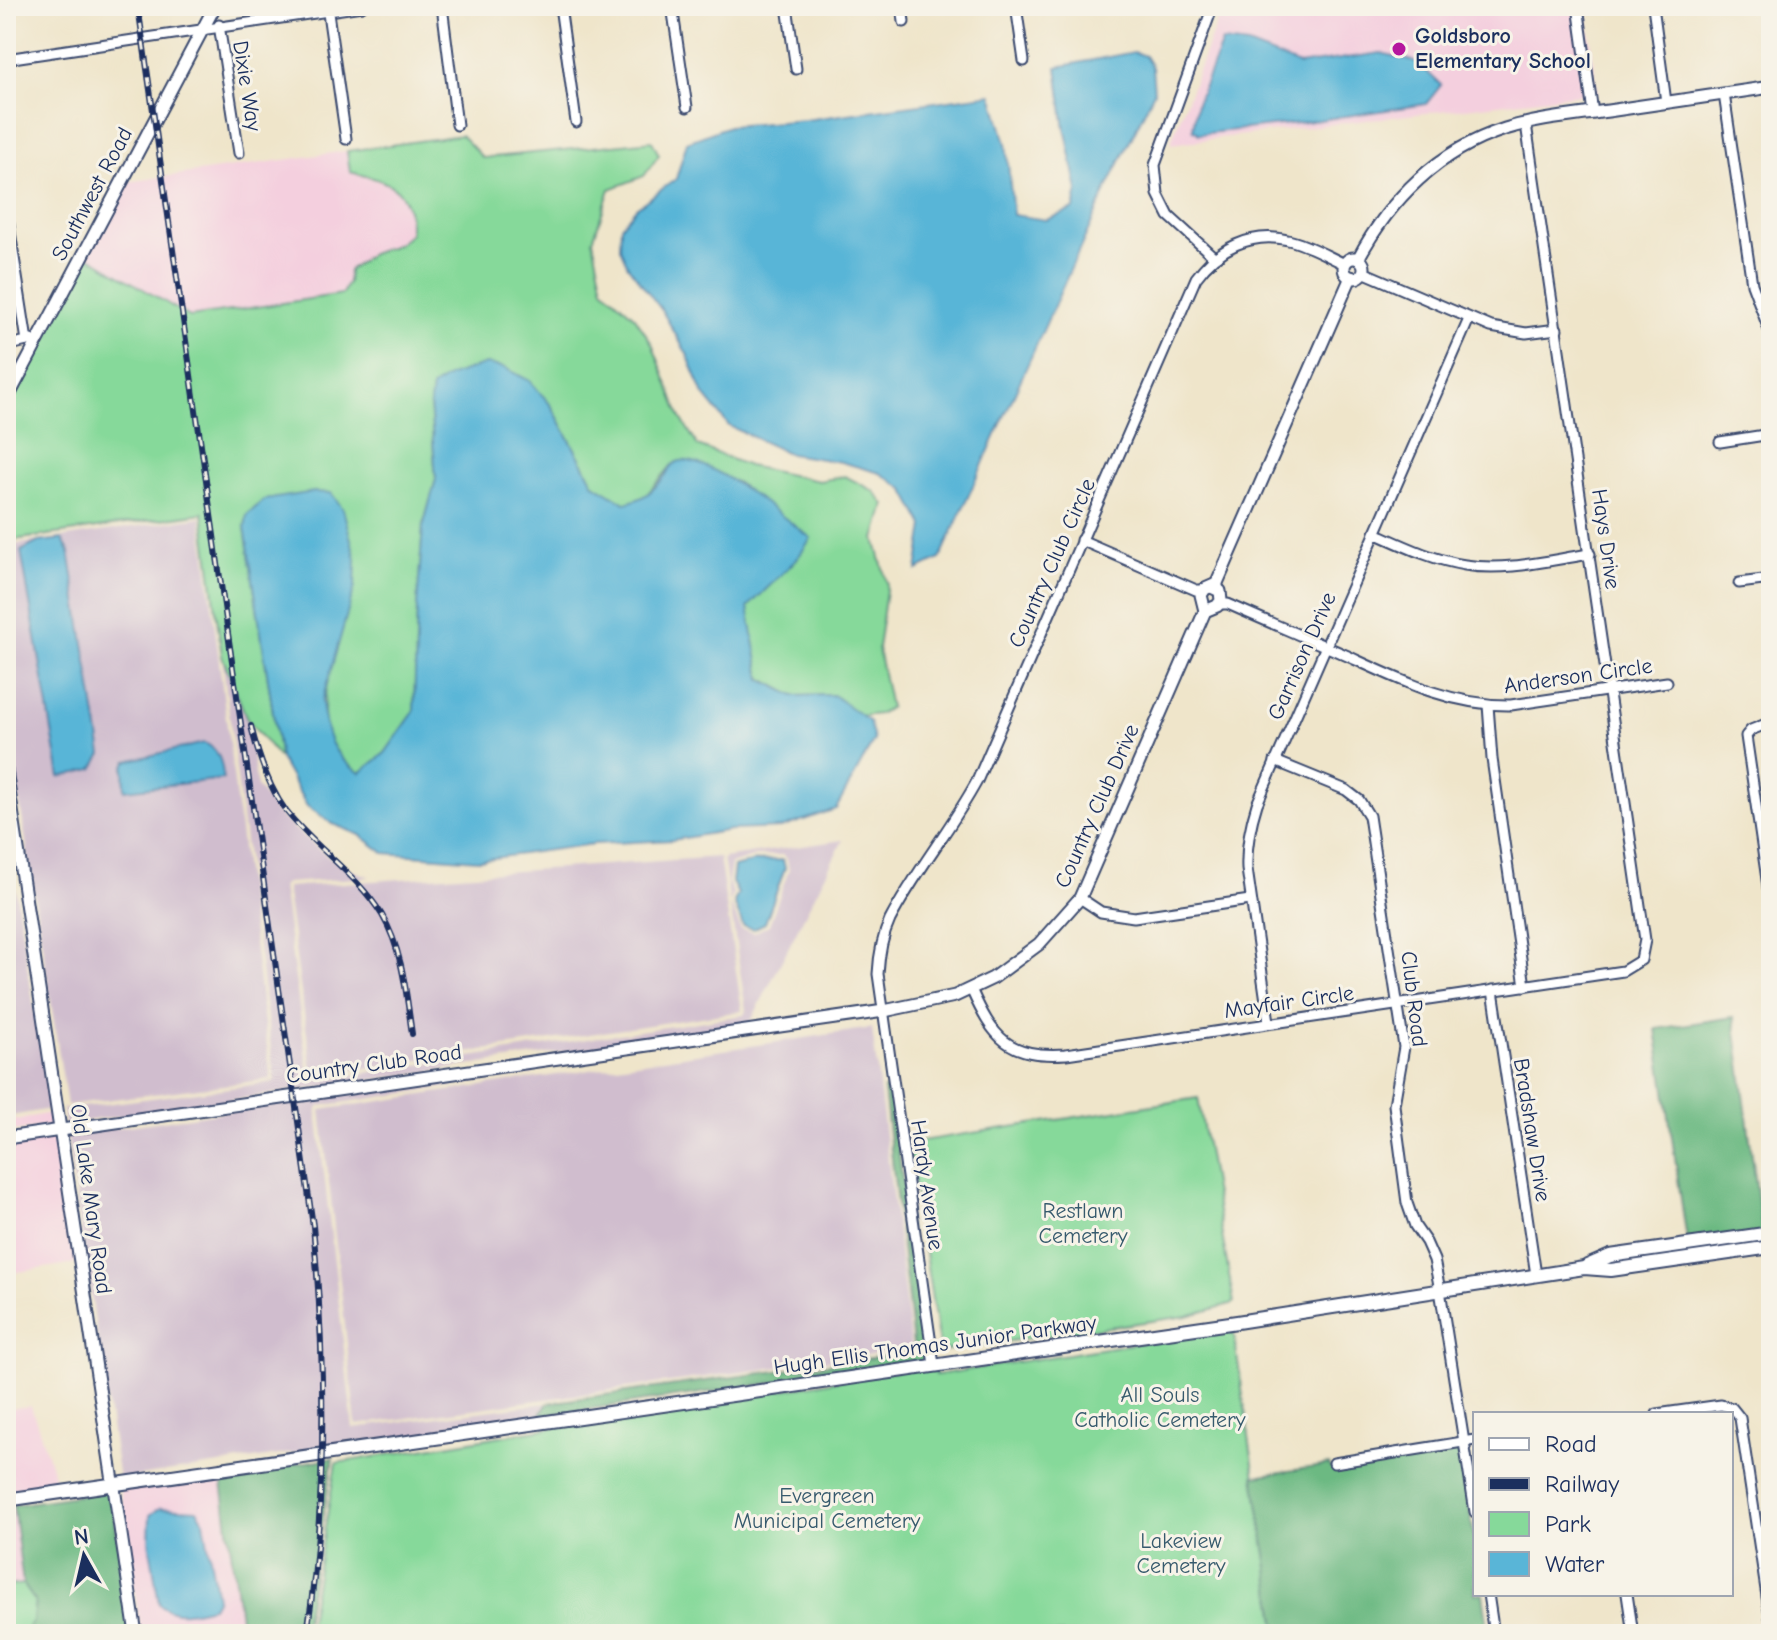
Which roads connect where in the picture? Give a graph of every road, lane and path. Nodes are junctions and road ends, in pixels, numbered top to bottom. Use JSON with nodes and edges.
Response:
{"nodes":[{"id":1,"x":215,"y":6,"type":"edge"},
{"id":2,"x":362,"y":6,"type":"edge"},
{"id":3,"x":442,"y":6,"type":"edge"},
{"id":4,"x":560,"y":6,"type":"edge"},
{"id":5,"x":672,"y":6,"type":"edge"},
{"id":6,"x":787,"y":6,"type":"edge"},
{"id":7,"x":902,"y":6,"type":"edge"},
{"id":8,"x":1016,"y":6,"type":"edge"},
{"id":9,"x":1213,"y":6,"type":"edge"},
{"id":10,"x":1578,"y":6,"type":"edge"},
{"id":11,"x":1653,"y":6,"type":"edge"},
{"id":12,"x":328,"y":8,"type":"edge"},
{"id":13,"x":904,"y":22,"type":"dead end"},
{"id":14,"x":219,"y":25,"type":"junction"},
{"id":15,"x":203,"y":29,"type":"junction"},
{"id":16,"x":6,"y":59,"type":"edge"},
{"id":17,"x":1024,"y":61,"type":"dead end"},
{"id":18,"x":796,"y":69,"type":"dead end"},
{"id":19,"x":1771,"y":87,"type":"edge"},
{"id":20,"x":1724,"y":94,"type":"junction"},
{"id":21,"x":1666,"y":102,"type":"junction"},
{"id":22,"x":687,"y":107,"type":"dead end"},
{"id":23,"x":1593,"y":113,"type":"junction"},
{"id":24,"x":576,"y":122,"type":"dead end"},
{"id":25,"x":1526,"y":124,"type":"junction"},
{"id":26,"x":457,"y":125,"type":"dead end"},
{"id":27,"x":346,"y":139,"type":"dead end"},
{"id":28,"x":239,"y":153,"type":"dead end"},
{"id":29,"x":6,"y":206,"type":"edge"},
{"id":30,"x":1214,"y":257,"type":"junction"},
{"id":31,"x":1358,"y":259,"type":"junction"},
{"id":32,"x":1345,"y":264,"type":"junction"},
{"id":33,"x":1363,"y":272,"type":"junction"},
{"id":34,"x":1351,"y":277,"type":"junction"},
{"id":35,"x":1469,"y":319,"type":"junction"},
{"id":36,"x":1557,"y":329,"type":"junction"},
{"id":37,"x":1771,"y":335,"type":"edge"},
{"id":38,"x":32,"y":340,"type":"junction"},
{"id":39,"x":6,"y":346,"type":"edge"},
{"id":40,"x":6,"y":401,"type":"edge"},
{"id":41,"x":1771,"y":434,"type":"edge"},
{"id":42,"x":1720,"y":442,"type":"dead end"},
{"id":43,"x":1375,"y":533,"type":"junction"},
{"id":44,"x":1081,"y":540,"type":"junction"},
{"id":45,"x":1590,"y":554,"type":"junction"},
{"id":46,"x":1771,"y":579,"type":"edge"},
{"id":47,"x":1739,"y":583,"type":"dead end"},
{"id":48,"x":1211,"y":597,"type":"junction"},
{"id":49,"x":1326,"y":646,"type":"junction"},
{"id":50,"x":1667,"y":682,"type":"dead end"},
{"id":51,"x":1610,"y":691,"type":"junction"},
{"id":52,"x":1488,"y":705,"type":"junction"},
{"id":53,"x":1771,"y":722,"type":"edge"},
{"id":54,"x":1275,"y":761,"type":"junction"},
{"id":55,"x":6,"y":770,"type":"edge"},
{"id":56,"x":1080,"y":898,"type":"junction"},
{"id":57,"x":1250,"y":900,"type":"junction"},
{"id":58,"x":1771,"y":907,"type":"edge"},
{"id":59,"x":1641,"y":960,"type":"joint"},
{"id":60,"x":1525,"y":986,"type":"junction"},
{"id":61,"x":971,"y":989,"type":"junction"},
{"id":62,"x":1493,"y":990,"type":"junction"},
{"id":63,"x":1398,"y":1004,"type":"junction"},
{"id":64,"x":884,"y":1011,"type":"junction"},
{"id":65,"x":1269,"y":1022,"type":"junction"},
{"id":66,"x":748,"y":1031,"type":"joint"},
{"id":67,"x":61,"y":1130,"type":"junction"},
{"id":68,"x":6,"y":1138,"type":"edge"},
{"id":69,"x":1771,"y":1233,"type":"edge"},
{"id":70,"x":1771,"y":1247,"type":"edge"},
{"id":71,"x":1584,"y":1268,"type":"junction"},
{"id":72,"x":1536,"y":1275,"type":"junction"},
{"id":73,"x":1440,"y":1290,"type":"junction"},
{"id":74,"x":934,"y":1365,"type":"junction"},
{"id":75,"x":1671,"y":1412,"type":"edge"},
{"id":76,"x":1470,"y":1441,"type":"edge"},
{"id":77,"x":1334,"y":1463,"type":"dead end"},
{"id":78,"x":1473,"y":1484,"type":"edge"},
{"id":79,"x":115,"y":1485,"type":"junction"},
{"id":80,"x":6,"y":1500,"type":"edge"},
{"id":81,"x":1488,"y":1596,"type":"edge"},
{"id":82,"x":1627,"y":1596,"type":"edge"},
{"id":83,"x":1771,"y":1623,"type":"edge"},
{"id":84,"x":136,"y":1634,"type":"edge"},
{"id":85,"x":1494,"y":1634,"type":"edge"},
{"id":86,"x":1633,"y":1634,"type":"edge"}],
"edges":[{"from":1,"to":15,"type":"street","name":"Southwest Road"},
{"from":2,"to":12,"type":"street"},
{"from":3,"to":26,"type":"street"},
{"from":4,"to":24,"type":"street"},
{"from":5,"to":22,"type":"street"},
{"from":6,"to":18,"type":"street"},
{"from":7,"to":13,"type":"street"},
{"from":8,"to":17,"type":"street"},
{"from":9,"to":30,"type":"street"},
{"from":10,"to":23,"type":"street"},
{"from":11,"to":21,"type":"street"},
{"from":12,"to":14,"type":"street"},
{"from":12,"to":27,"type":"street"},
{"from":14,"to":15,"type":"street"},
{"from":14,"to":28,"type":"street","name":"Dixie Way"},
{"from":15,"to":16,"type":"street"},
{"from":15,"to":38,"type":"street","name":"Southwest Road"},
{"from":19,"to":20,"type":"street"},
{"from":20,"to":21,"type":"street"},
{"from":20,"to":37,"type":"street"},
{"from":21,"to":23,"type":"street"},
{"from":23,"to":25,"type":"street"},
{"from":25,"to":31,"type":"street"},
{"from":25,"to":36,"type":"street","name":"Hays Drive"},
{"from":29,"to":38,"type":"street"},
{"from":30,"to":32,"type":"street"},
{"from":30,"to":44,"type":"street","name":"Country Club Circle"},
{"from":31,"to":32,"type":"street"},
{"from":31,"to":33,"type":"street"},
{"from":32,"to":34,"type":"street"},
{"from":33,"to":34,"type":"street"},
{"from":33,"to":35,"type":"street"},
{"from":34,"to":48,"type":"street","name":"Country Club Drive"},
{"from":35,"to":36,"type":"street"},
{"from":35,"to":43,"type":"street","name":"Garrison Drive"},
{"from":36,"to":45,"type":"street","name":"Hays Drive"},
{"from":38,"to":39,"type":"street"},
{"from":38,"to":40,"type":"street","name":"Southwest Road"},
{"from":41,"to":42,"type":"street"},
{"from":43,"to":45,"type":"street"},
{"from":43,"to":49,"type":"street","name":"Garrison Drive"},
{"from":44,"to":48,"type":"street","name":"Anderson Circle"},
{"from":44,"to":64,"type":"street","name":"Country Club Circle"},
{"from":45,"to":51,"type":"street","name":"Hays Drive"},
{"from":46,"to":47,"type":"street"},
{"from":48,"to":49,"type":"street","name":"Anderson Circle"},
{"from":48,"to":56,"type":"street","name":"Country Club Drive"},
{"from":49,"to":52,"type":"street","name":"Anderson Circle"},
{"from":49,"to":54,"type":"street","name":"Garrison Drive"},
{"from":50,"to":51,"type":"street","name":"Anderson Circle"},
{"from":51,"to":52,"type":"street","name":"Anderson Circle"},
{"from":51,"to":59,"type":"street","name":"Hays Drive"},
{"from":52,"to":60,"type":"street"},
{"from":53,"to":58,"type":"street"},
{"from":54,"to":57,"type":"street","name":"Garrison Drive"},
{"from":54,"to":63,"type":"street","name":"Club Road"},
{"from":55,"to":67,"type":"street","name":"Old Lake Mary Road"},
{"from":56,"to":57,"type":"street"},
{"from":56,"to":61,"type":"street","name":"Country Club Drive"},
{"from":57,"to":65,"type":"street","name":"Garrison Drive"},
{"from":59,"to":60,"type":"street","name":"Mayfair Circle"},
{"from":60,"to":62,"type":"street","name":"Mayfair Circle"},
{"from":61,"to":64,"type":"street","name":"Country Club Drive"},
{"from":61,"to":65,"type":"street","name":"Mayfair Circle"},
{"from":62,"to":63,"type":"street","name":"Mayfair Circle"},
{"from":62,"to":72,"type":"street","name":"Bradshaw Drive"},
{"from":63,"to":65,"type":"street","name":"Mayfair Circle"},
{"from":63,"to":73,"type":"street","name":"Club Road"},
{"from":64,"to":66,"type":"street","name":"Country Club Drive"},
{"from":64,"to":74,"type":"street","name":"Hardy Avenue"},
{"from":66,"to":67,"type":"street","name":"Country Club Road"},
{"from":67,"to":68,"type":"street","name":"Country Club Road"},
{"from":67,"to":79,"type":"street","name":"Old Lake Mary Road"},
{"from":69,"to":71,"type":"main road","name":"Hugh Ellis Thomas Junior Parkway"},
{"from":70,"to":71,"type":"main road","name":"Hugh Ellis Thomas Junior Parkway"},
{"from":71,"to":72,"type":"main road","name":"Hugh Ellis Thomas Junior Parkway"},
{"from":72,"to":73,"type":"main road","name":"Hugh Ellis Thomas Junior Parkway"},
{"from":73,"to":74,"type":"main road","name":"Hugh Ellis Thomas Junior Parkway"},
{"from":73,"to":76,"type":"street","name":"Club Road"},
{"from":74,"to":79,"type":"main road","name":"Hugh Ellis Thomas Junior Parkway"},
{"from":75,"to":83,"type":"street"},
{"from":76,"to":77,"type":"street"},
{"from":76,"to":78,"type":"street","name":"Club Road"},
{"from":79,"to":80,"type":"main road"},
{"from":79,"to":84,"type":"street","name":"Old Lake Mary Road"},
{"from":81,"to":85,"type":"street"},
{"from":82,"to":86,"type":"street"}]}
